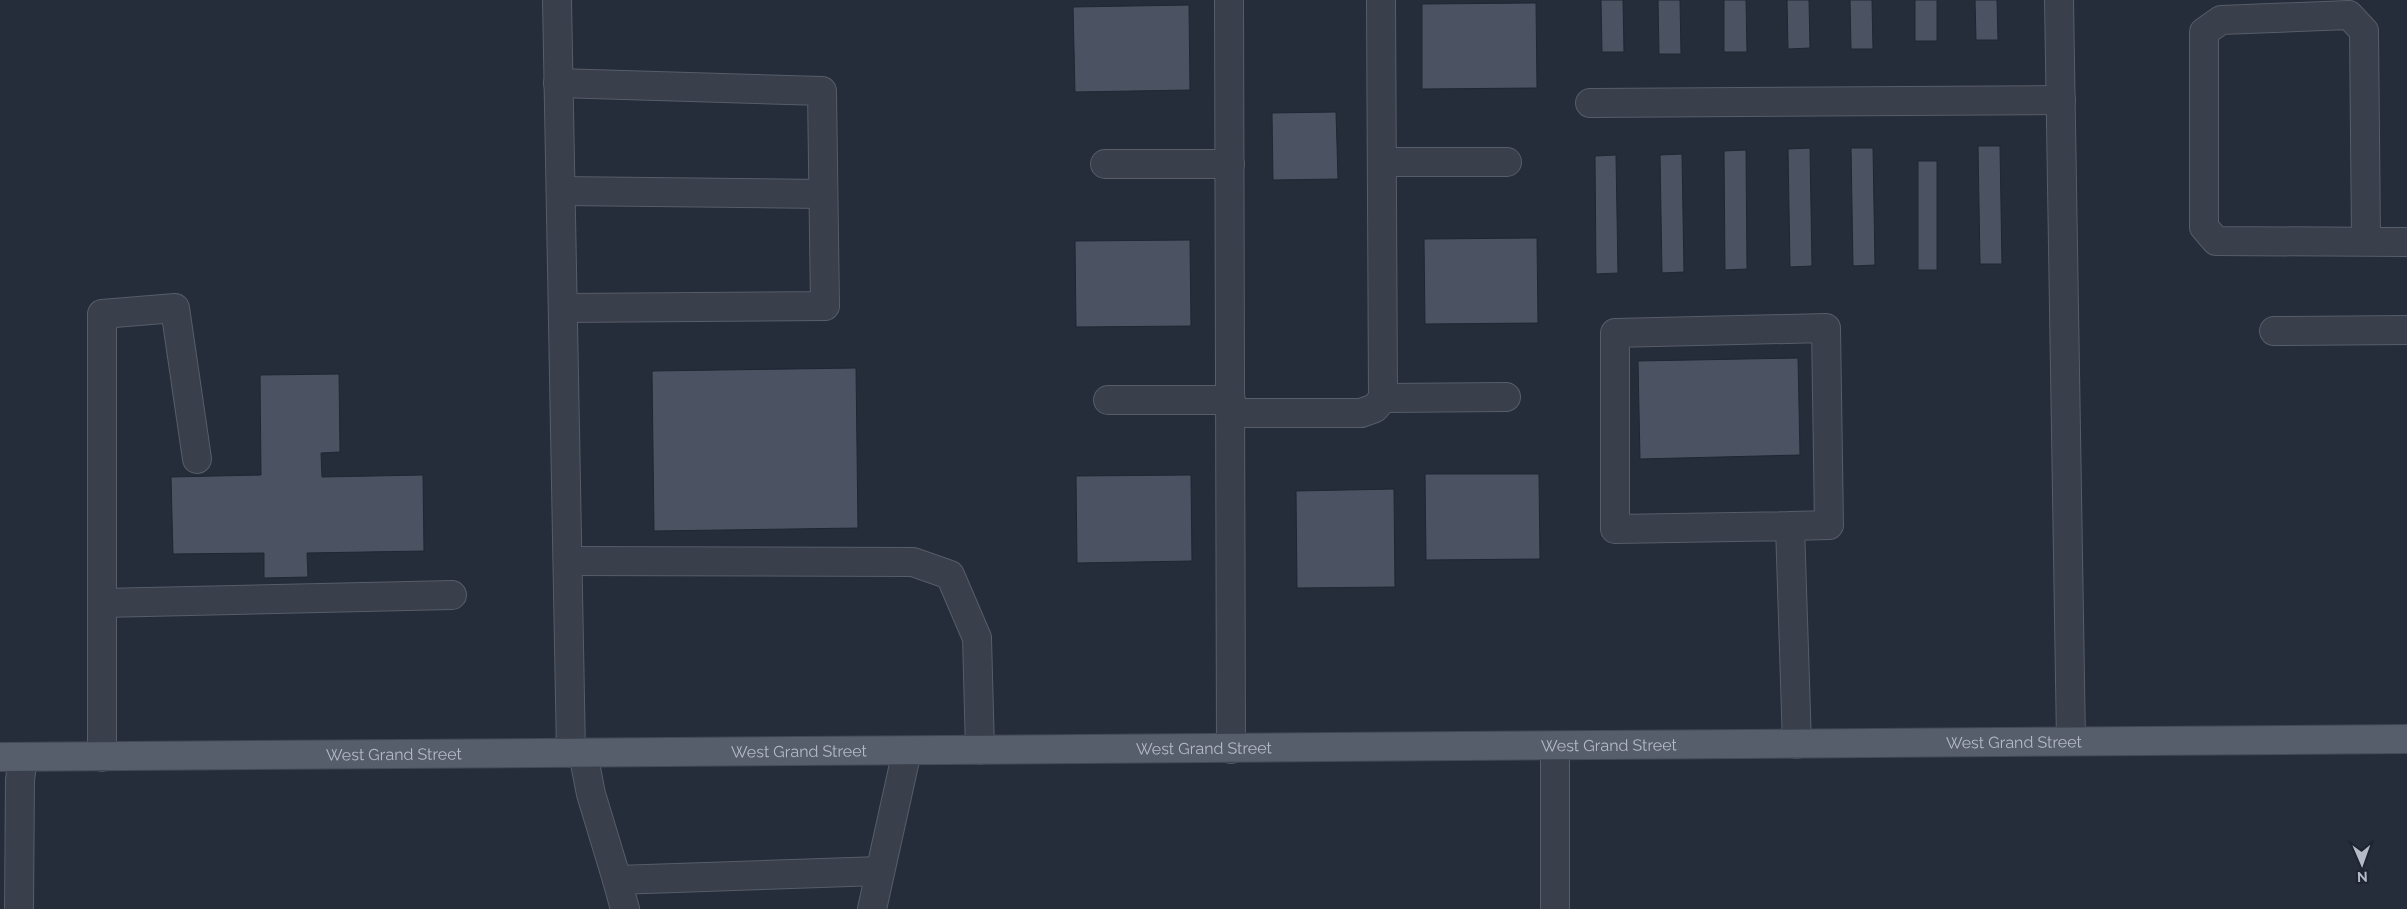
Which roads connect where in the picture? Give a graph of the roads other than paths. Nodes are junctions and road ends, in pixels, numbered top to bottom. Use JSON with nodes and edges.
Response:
{"nodes":[{"id":1,"x":557,"y":0,"type":"edge"},
{"id":2,"x":1229,"y":0,"type":"edge"},
{"id":3,"x":1381,"y":0,"type":"edge"},
{"id":4,"x":2060,"y":0,"type":"edge"},
{"id":5,"x":558,"y":83,"type":"junction"},
{"id":6,"x":2061,"y":100,"type":"junction"},
{"id":7,"x":1590,"y":103,"type":"dead end"},
{"id":8,"x":1382,"y":162,"type":"junction"},
{"id":9,"x":1507,"y":162,"type":"dead end"},
{"id":10,"x":1105,"y":164,"type":"dead end"},
{"id":11,"x":1230,"y":164,"type":"junction"},
{"id":12,"x":561,"y":191,"type":"junction"},
{"id":13,"x":824,"y":194,"type":"junction"},
{"id":14,"x":2366,"y":241,"type":"junction"},
{"id":15,"x":2407,"y":242,"type":"edge"},
{"id":16,"x":563,"y":308,"type":"junction"},
{"id":17,"x":2407,"y":330,"type":"edge"},
{"id":18,"x":2274,"y":331,"type":"dead end"},
{"id":19,"x":1506,"y":397,"type":"dead end"},
{"id":20,"x":1383,"y":398,"type":"junction"},
{"id":21,"x":1108,"y":400,"type":"dead end"},
{"id":22,"x":1231,"y":406,"type":"junction"},
{"id":23,"x":197,"y":459,"type":"dead end"},
{"id":24,"x":1790,"y":526,"type":"junction"},
{"id":25,"x":568,"y":561,"type":"junction"},
{"id":26,"x":452,"y":595,"type":"dead end"},
{"id":27,"x":102,"y":603,"type":"junction"},
{"id":28,"x":2407,"y":739,"type":"edge"},
{"id":29,"x":2071,"y":741,"type":"junction"},
{"id":30,"x":1797,"y":744,"type":"junction"},
{"id":31,"x":1554,"y":746,"type":"junction"},
{"id":32,"x":1231,"y":749,"type":"junction"},
{"id":33,"x":980,"y":750,"type":"junction"},
{"id":34,"x":907,"y":751,"type":"junction"},
{"id":35,"x":577,"y":753,"type":"junction"},
{"id":36,"x":102,"y":756,"type":"junction"},
{"id":37,"x":11,"y":757,"type":"edge"},
{"id":38,"x":880,"y":871,"type":"junction"},
{"id":39,"x":617,"y":880,"type":"junction"},
{"id":40,"x":19,"y":909,"type":"edge"},
{"id":41,"x":625,"y":909,"type":"edge"},
{"id":42,"x":872,"y":909,"type":"edge"},
{"id":43,"x":1555,"y":909,"type":"edge"}],
"edges":[{"from":1,"to":5,"type":"street"},
{"from":2,"to":11,"type":"street"},
{"from":3,"to":8,"type":"street"},
{"from":4,"to":6,"type":"street"},
{"from":5,"to":12,"type":"street"},
{"from":5,"to":13,"type":"street"},
{"from":6,"to":7,"type":"street"},
{"from":6,"to":29,"type":"street"},
{"from":8,"to":9,"type":"street"},
{"from":8,"to":20,"type":"street"},
{"from":10,"to":11,"type":"street"},
{"from":11,"to":22,"type":"street"},
{"from":12,"to":13,"type":"street"},
{"from":12,"to":16,"type":"street"},
{"from":13,"to":16,"type":"street"},
{"from":14,"to":14,"type":"street"},
{"from":14,"to":15,"type":"street"},
{"from":16,"to":25,"type":"street"},
{"from":17,"to":18,"type":"street"},
{"from":19,"to":20,"type":"street"},
{"from":20,"to":22,"type":"street"},
{"from":21,"to":22,"type":"street"},
{"from":22,"to":32,"type":"street"},
{"from":23,"to":27,"type":"street"},
{"from":24,"to":24,"type":"street"},
{"from":24,"to":30,"type":"street"},
{"from":25,"to":33,"type":"street"},
{"from":25,"to":35,"type":"street"},
{"from":26,"to":27,"type":"street"},
{"from":27,"to":36,"type":"street"},
{"from":28,"to":29,"type":"main road","name":"West Grand Street"},
{"from":29,"to":30,"type":"main road","name":"West Grand Street"},
{"from":30,"to":31,"type":"main road","name":"West Grand Street"},
{"from":31,"to":32,"type":"main road","name":"West Grand Street"},
{"from":31,"to":43,"type":"street"},
{"from":32,"to":33,"type":"main road","name":"West Grand Street"},
{"from":33,"to":34,"type":"main road","name":"West Grand Street"},
{"from":34,"to":35,"type":"main road","name":"West Grand Street"},
{"from":34,"to":38,"type":"street"},
{"from":35,"to":36,"type":"main road","name":"West Grand Street"},
{"from":35,"to":39,"type":"street"},
{"from":36,"to":37,"type":"main road","name":"West Grand Street"},
{"from":37,"to":40,"type":"street"},
{"from":38,"to":39,"type":"street"},
{"from":38,"to":42,"type":"street"},
{"from":39,"to":41,"type":"street"}]}
